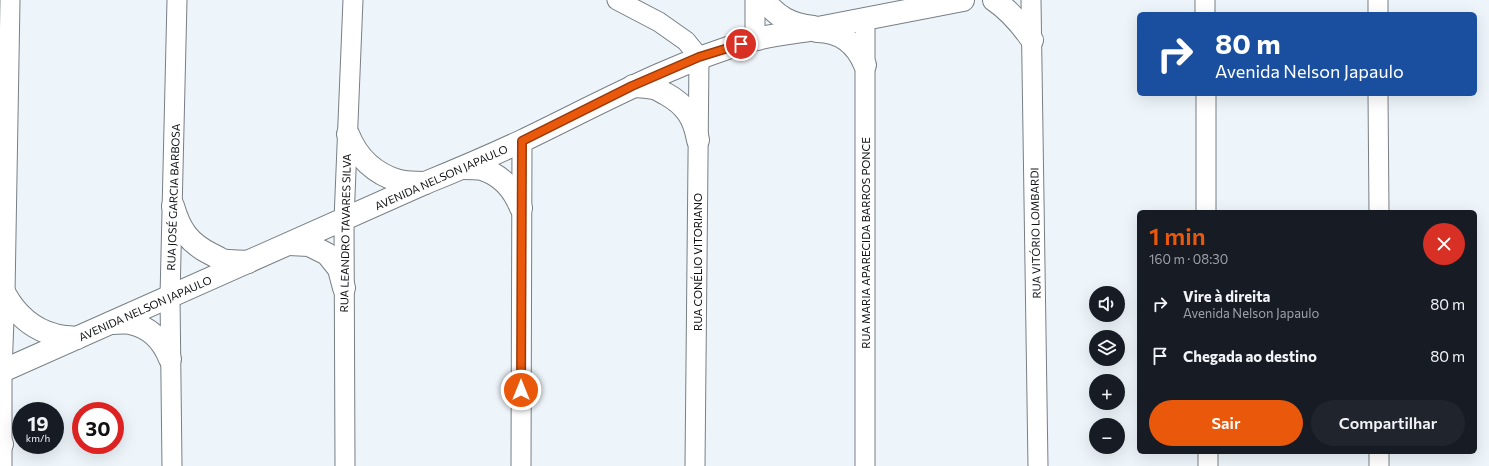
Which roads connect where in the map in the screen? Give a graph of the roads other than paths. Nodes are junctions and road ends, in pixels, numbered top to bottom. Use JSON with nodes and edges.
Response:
{"nodes":[{"id":1,"x":10,"y":0,"type":"edge"},
{"id":2,"x":177,"y":0,"type":"edge"},
{"id":3,"x":353,"y":0,"type":"edge"},
{"id":4,"x":617,"y":0,"type":"edge"},
{"id":5,"x":755,"y":0,"type":"edge"},
{"id":6,"x":764,"y":0,"type":"edge"},
{"id":7,"x":962,"y":0,"type":"edge"},
{"id":8,"x":994,"y":0,"type":"edge"},
{"id":9,"x":1031,"y":0,"type":"edge"},
{"id":10,"x":1205,"y":0,"type":"edge"},
{"id":11,"x":1378,"y":0,"type":"edge"},
{"id":12,"x":925,"y":4,"type":"edge"},
{"id":13,"x":1205,"y":12,"type":"edge"},
{"id":14,"x":1378,"y":12,"type":"edge"},
{"id":15,"x":865,"y":19,"type":"junction"},
{"id":16,"x":814,"y":29,"type":"junction"},
{"id":17,"x":755,"y":40,"type":"junction"},
{"id":18,"x":1032,"y":40,"type":"junction"},
{"id":19,"x":699,"y":57,"type":"junction"},
{"id":20,"x":865,"y":64,"type":"junction"},
{"id":21,"x":632,"y":86,"type":"junction"},
{"id":22,"x":1206,"y":96,"type":"edge"},
{"id":23,"x":1378,"y":96,"type":"edge"},
{"id":24,"x":348,"y":134,"type":"junction"},
{"id":25,"x":698,"y":140,"type":"junction"},
{"id":26,"x":522,"y":141,"type":"junction"},
{"id":27,"x":463,"y":168,"type":"junction"},
{"id":28,"x":425,"y":183,"type":"junction"},
{"id":29,"x":173,"y":206,"type":"junction"},
{"id":30,"x":521,"y":208,"type":"junction"},
{"id":31,"x":1206,"y":210,"type":"edge"},
{"id":32,"x":1378,"y":210,"type":"edge"},
{"id":33,"x":344,"y":220,"type":"junction"},
{"id":34,"x":289,"y":244,"type":"junction"},
{"id":35,"x":248,"y":262,"type":"junction"},
{"id":36,"x":344,"y":288,"type":"junction"},
{"id":37,"x":5,"y":294,"type":"junction"},
{"id":38,"x":170,"y":297,"type":"junction"},
{"id":39,"x":111,"y":323,"type":"junction"},
{"id":40,"x":77,"y":338,"type":"junction"},
{"id":41,"x":170,"y":359,"type":"junction"},
{"id":42,"x":1,"y":371,"type":"edge"},
{"id":43,"x":1,"y":442,"type":"edge"},
{"id":44,"x":1208,"y":454,"type":"edge"},
{"id":45,"x":1379,"y":454,"type":"edge"},
{"id":46,"x":2,"y":466,"type":"edge"},
{"id":47,"x":172,"y":466,"type":"edge"},
{"id":48,"x":345,"y":466,"type":"edge"},
{"id":49,"x":521,"y":466,"type":"edge"},
{"id":50,"x":696,"y":466,"type":"edge"},
{"id":51,"x":865,"y":466,"type":"edge"},
{"id":52,"x":1038,"y":466,"type":"edge"},
{"id":53,"x":1208,"y":466,"type":"edge"},
{"id":54,"x":1379,"y":466,"type":"edge"}],
"edges":[{"from":1,"to":37,"type":"street"},
{"from":2,"to":29,"type":"street","name":"RUA JOSÉ GARCIA BARBOSA"},
{"from":3,"to":24,"type":"street","name":"RUA LEANDRO TAVARES SILVA"},
{"from":4,"to":19,"type":"street"},
{"from":5,"to":17,"type":"street"},
{"from":6,"to":16,"type":"main road"},
{"from":7,"to":12,"type":"main road","name":"AVENIDA NELSON JAPAULO"},
{"from":8,"to":18,"type":"main road"},
{"from":9,"to":18,"type":"street","name":"RUA VITÓRIO LOMBARDI"},
{"from":10,"to":13,"type":"street"},
{"from":11,"to":14,"type":"street"},
{"from":12,"to":15,"type":"main road","name":"AVENIDA NELSON JAPAULO"},
{"from":15,"to":16,"type":"main road","name":"AVENIDA NELSON JAPAULO"},
{"from":15,"to":20,"type":"street","name":"RUA MARIA APARECIDA BARROS PONCE"},
{"from":16,"to":17,"type":"main road","name":"AVENIDA NELSON JAPAULO"},
{"from":16,"to":20,"type":"main road"},
{"from":17,"to":19,"type":"main road","name":"AVENIDA NELSON JAPAULO"},
{"from":18,"to":52,"type":"street","name":"RUA VITÓRIO LOMBARDI"},
{"from":19,"to":21,"type":"main road","name":"AVENIDA NELSON JAPAULO"},
{"from":19,"to":25,"type":"street","name":"RUA CONÉLIO VITORIANO"},
{"from":20,"to":51,"type":"street","name":"RUA MARIA APARECIDA BARROS PONCE"},
{"from":21,"to":25,"type":"main road"},
{"from":21,"to":26,"type":"main road","name":"AVENIDA NELSON JAPAULO"},
{"from":22,"to":31,"type":"street"},
{"from":23,"to":32,"type":"street"},
{"from":24,"to":28,"type":"main road"},
{"from":24,"to":33,"type":"street","name":"RUA LEANDRO TAVARES SILVA"},
{"from":25,"to":50,"type":"street","name":"RUA CONÉLIO VITORIANO"},
{"from":26,"to":27,"type":"main road","name":"AVENIDA NELSON JAPAULO"},
{"from":26,"to":30,"type":"street"},
{"from":27,"to":28,"type":"main road","name":"AVENIDA NELSON JAPAULO"},
{"from":27,"to":30,"type":"main road"},
{"from":28,"to":33,"type":"main road","name":"AVENIDA NELSON JAPAULO"},
{"from":29,"to":35,"type":"main road"},
{"from":29,"to":38,"type":"street","name":"RUA JOSÉ GARCIA BARBOSA"},
{"from":30,"to":49,"type":"street"},
{"from":33,"to":34,"type":"main road","name":"AVENIDA NELSON JAPAULO"},
{"from":33,"to":36,"type":"street","name":"RUA LEANDRO TAVARES SILVA"},
{"from":34,"to":35,"type":"main road","name":"AVENIDA NELSON JAPAULO"},
{"from":34,"to":36,"type":"main road"},
{"from":35,"to":38,"type":"main road","name":"AVENIDA NELSON JAPAULO"},
{"from":36,"to":48,"type":"street","name":"RUA LEANDRO TAVARES SILVA"},
{"from":37,"to":40,"type":"main road"},
{"from":37,"to":42,"type":"street"},
{"from":38,"to":39,"type":"main road","name":"AVENIDA NELSON JAPAULO"},
{"from":38,"to":41,"type":"street","name":"RUA JOSÉ GARCIA BARBOSA"},
{"from":39,"to":40,"type":"main road","name":"AVENIDA NELSON JAPAULO"},
{"from":39,"to":41,"type":"main road"},
{"from":40,"to":42,"type":"main road","name":"AVENIDA NELSON JAPAULO"},
{"from":41,"to":47,"type":"street","name":"RUA JOSÉ GARCIA BARBOSA"},
{"from":42,"to":43,"type":"street"},
{"from":43,"to":46,"type":"street"},
{"from":44,"to":53,"type":"street"},
{"from":45,"to":54,"type":"street"}]}
